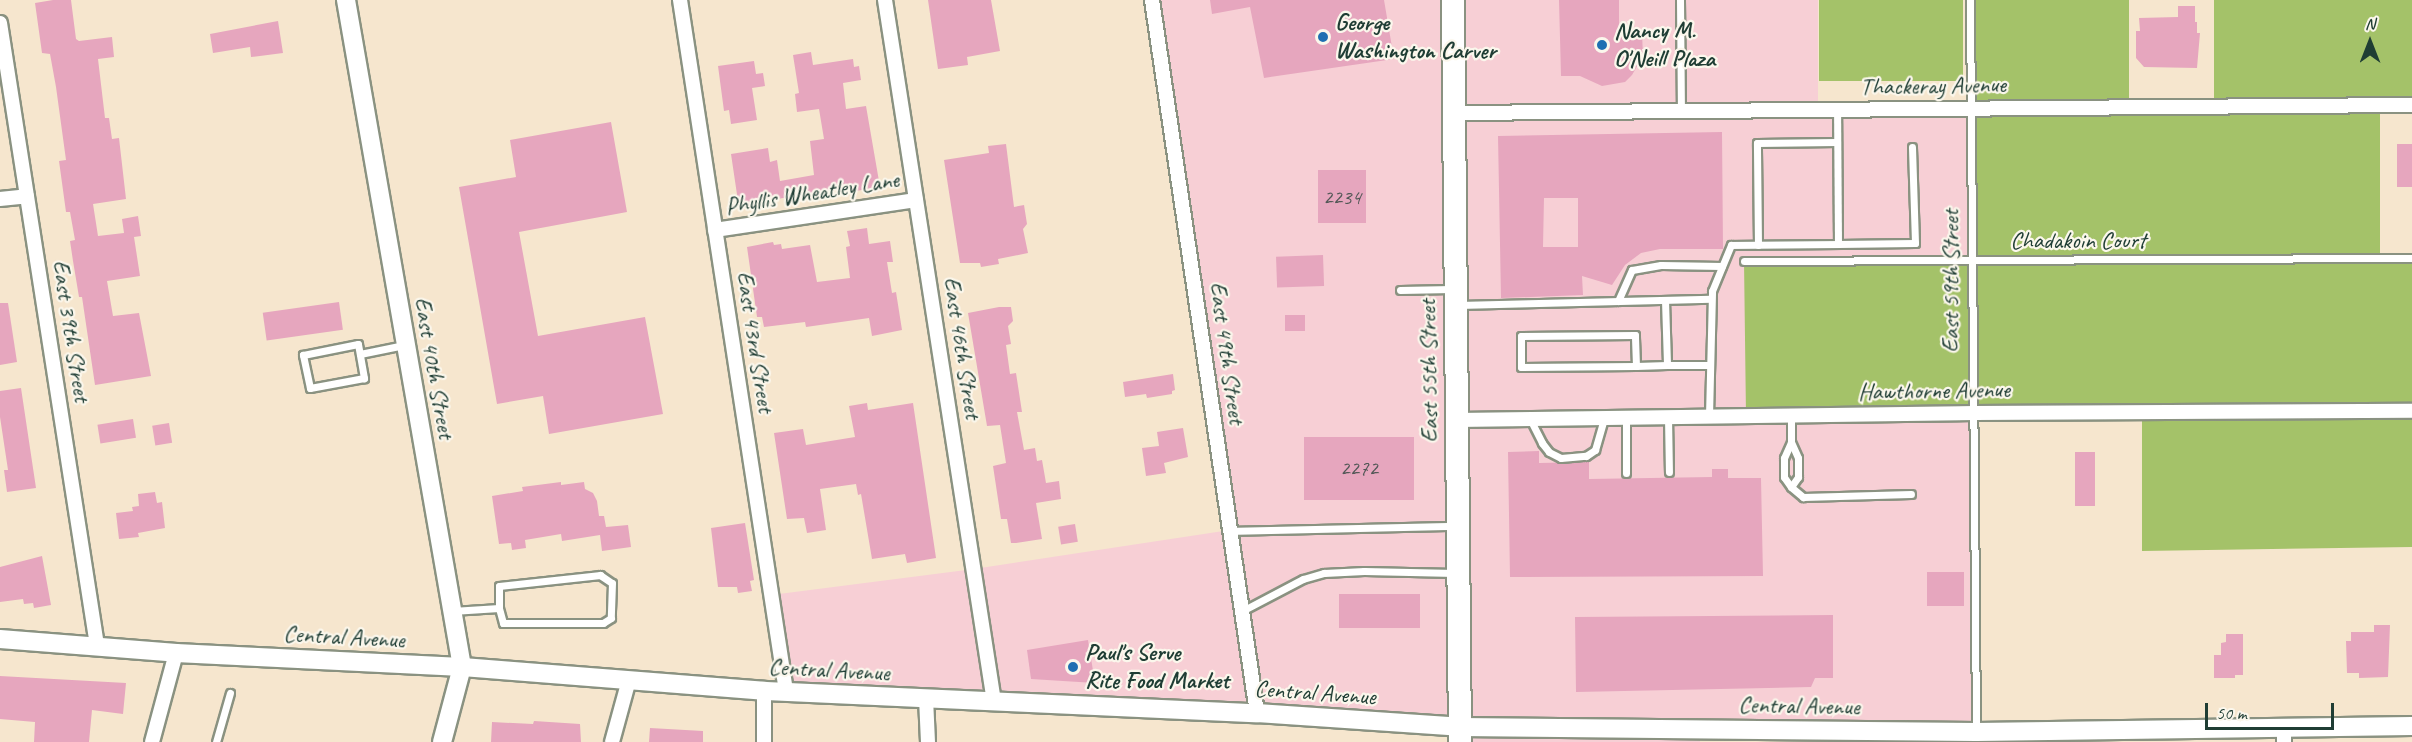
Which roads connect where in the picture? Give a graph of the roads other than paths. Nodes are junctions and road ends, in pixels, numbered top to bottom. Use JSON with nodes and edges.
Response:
{"nodes":[{"id":1,"x":346,"y":0,"type":"edge"},
{"id":2,"x":680,"y":0,"type":"edge"},
{"id":3,"x":885,"y":0,"type":"edge"},
{"id":4,"x":1152,"y":0,"type":"edge"},
{"id":5,"x":1453,"y":0,"type":"edge"},
{"id":6,"x":1680,"y":0,"type":"edge"},
{"id":7,"x":1970,"y":0,"type":"edge"},
{"id":8,"x":0,"y":23,"type":"edge"},
{"id":9,"x":2412,"y":105,"type":"edge"},
{"id":10,"x":1972,"y":108,"type":"junction"},
{"id":11,"x":1837,"y":110,"type":"junction"},
{"id":12,"x":1681,"y":112,"type":"junction"},
{"id":13,"x":1454,"y":113,"type":"junction"},
{"id":14,"x":1837,"y":142,"type":"junction"},
{"id":15,"x":1912,"y":147,"type":"dead end"},
{"id":16,"x":27,"y":196,"type":"junction"},
{"id":17,"x":0,"y":200,"type":"edge"},
{"id":18,"x":916,"y":200,"type":"junction"},
{"id":19,"x":716,"y":231,"type":"junction"},
{"id":20,"x":1758,"y":244,"type":"junction"},
{"id":21,"x":1838,"y":244,"type":"junction"},
{"id":22,"x":2412,"y":258,"type":"edge"},
{"id":23,"x":1744,"y":261,"type":"dead end"},
{"id":24,"x":1974,"y":261,"type":"junction"},
{"id":25,"x":1722,"y":266,"type":"junction"},
{"id":26,"x":1400,"y":290,"type":"dead end"},
{"id":27,"x":1456,"y":297,"type":"junction"},
{"id":28,"x":1711,"y":299,"type":"junction"},
{"id":29,"x":1665,"y":300,"type":"junction"},
{"id":30,"x":1618,"y":301,"type":"junction"},
{"id":31,"x":406,"y":344,"type":"junction"},
{"id":32,"x":360,"y":354,"type":"junction"},
{"id":33,"x":1636,"y":366,"type":"junction"},
{"id":34,"x":1667,"y":366,"type":"junction"},
{"id":35,"x":1708,"y":366,"type":"junction"},
{"id":36,"x":2412,"y":411,"type":"edge"},
{"id":37,"x":1974,"y":413,"type":"junction"},
{"id":38,"x":1791,"y":415,"type":"junction"},
{"id":39,"x":1709,"y":416,"type":"junction"},
{"id":40,"x":1668,"y":417,"type":"junction"},
{"id":41,"x":1604,"y":418,"type":"junction"},
{"id":42,"x":1626,"y":418,"type":"junction"},
{"id":43,"x":1530,"y":419,"type":"junction"},
{"id":44,"x":1457,"y":420,"type":"junction"},
{"id":45,"x":1791,"y":442,"type":"junction"},
{"id":46,"x":1669,"y":472,"type":"dead end"},
{"id":47,"x":1626,"y":473,"type":"dead end"},
{"id":48,"x":1791,"y":487,"type":"junction"},
{"id":49,"x":1911,"y":494,"type":"dead end"},
{"id":50,"x":1458,"y":526,"type":"junction"},
{"id":51,"x":1230,"y":531,"type":"junction"},
{"id":52,"x":1458,"y":573,"type":"junction"},
{"id":53,"x":499,"y":608,"type":"junction"},
{"id":54,"x":452,"y":611,"type":"junction"},
{"id":55,"x":1242,"y":611,"type":"junction"},
{"id":56,"x":0,"y":639,"type":"edge"},
{"id":57,"x":97,"y":645,"type":"junction"},
{"id":58,"x":176,"y":653,"type":"junction"},
{"id":59,"x":462,"y":667,"type":"junction"},
{"id":60,"x":629,"y":680,"type":"junction"},
{"id":61,"x":764,"y":691,"type":"junction"},
{"id":62,"x":786,"y":691,"type":"junction"},
{"id":63,"x":230,"y":693,"type":"dead end"},
{"id":64,"x":926,"y":698,"type":"junction"},
{"id":65,"x":994,"y":702,"type":"junction"},
{"id":66,"x":1257,"y":713,"type":"junction"},
{"id":67,"x":2412,"y":726,"type":"edge"},
{"id":68,"x":1460,"y":735,"type":"edge"},
{"id":69,"x":1700,"y":735,"type":"edge"},
{"id":70,"x":2284,"y":735,"type":"edge"},
{"id":71,"x":1976,"y":737,"type":"edge"},
{"id":72,"x":152,"y":742,"type":"edge"},
{"id":73,"x":216,"y":742,"type":"edge"},
{"id":74,"x":442,"y":742,"type":"edge"},
{"id":75,"x":612,"y":742,"type":"edge"},
{"id":76,"x":764,"y":742,"type":"edge"},
{"id":77,"x":928,"y":742,"type":"edge"}],
"edges":[{"from":1,"to":31,"type":"street","name":"East 40th Street"},
{"from":2,"to":19,"type":"street","name":"East 43rd Street"},
{"from":3,"to":18,"type":"street","name":"East 46th Street"},
{"from":4,"to":51,"type":"street","name":"East 49th Street"},
{"from":5,"to":13,"type":"main road","name":"East 55th Street"},
{"from":6,"to":12,"type":"lane"},
{"from":7,"to":10,"type":"lane","name":"East 59th Street"},
{"from":8,"to":16,"type":"street","name":"East 39th Street"},
{"from":9,"to":10,"type":"street","name":"Thackeray Avenue"},
{"from":10,"to":11,"type":"street","name":"Thackeray Avenue"},
{"from":10,"to":24,"type":"lane","name":"East 59th Street"},
{"from":11,"to":12,"type":"street","name":"Thackeray Avenue"},
{"from":11,"to":14,"type":"lane"},
{"from":12,"to":13,"type":"street","name":"Thackeray Avenue"},
{"from":13,"to":27,"type":"main road","name":"East 55th Street"},
{"from":14,"to":20,"type":"lane"},
{"from":14,"to":21,"type":"lane"},
{"from":15,"to":21,"type":"lane"},
{"from":16,"to":17,"type":"street"},
{"from":16,"to":57,"type":"street","name":"East 39th Street"},
{"from":18,"to":19,"type":"street","name":"Phyllis Wheatley Lane"},
{"from":18,"to":65,"type":"street","name":"East 46th Street"},
{"from":19,"to":62,"type":"street","name":"East 43rd Street"},
{"from":20,"to":21,"type":"lane"},
{"from":20,"to":25,"type":"lane"},
{"from":22,"to":24,"type":"lane","name":"Chadakoin Court"},
{"from":23,"to":24,"type":"lane","name":"Chadakoin Court"},
{"from":24,"to":37,"type":"lane","name":"East 59th Street"},
{"from":25,"to":28,"type":"lane"},
{"from":25,"to":30,"type":"lane"},
{"from":26,"to":27,"type":"lane"},
{"from":27,"to":30,"type":"lane"},
{"from":27,"to":44,"type":"main road","name":"East 55th Street"},
{"from":28,"to":29,"type":"lane"},
{"from":28,"to":35,"type":"lane"},
{"from":29,"to":30,"type":"lane"},
{"from":29,"to":34,"type":"lane"},
{"from":31,"to":32,"type":"lane"},
{"from":31,"to":54,"type":"street","name":"East 40th Street"},
{"from":32,"to":32,"type":"lane"},
{"from":33,"to":33,"type":"lane"},
{"from":33,"to":34,"type":"lane"},
{"from":34,"to":35,"type":"lane"},
{"from":35,"to":39,"type":"lane"},
{"from":36,"to":37,"type":"street","name":"Hawthorne Avenue"},
{"from":37,"to":38,"type":"street","name":"Hawthorne Avenue"},
{"from":37,"to":71,"type":"lane","name":"East 59th Street"},
{"from":38,"to":39,"type":"street","name":"Hawthorne Avenue"},
{"from":38,"to":45,"type":"lane"},
{"from":39,"to":40,"type":"street","name":"Hawthorne Avenue"},
{"from":40,"to":42,"type":"street","name":"Hawthorne Avenue"},
{"from":40,"to":46,"type":"lane"},
{"from":41,"to":42,"type":"street","name":"Hawthorne Avenue"},
{"from":41,"to":43,"type":"street","name":"Hawthorne Avenue"},
{"from":41,"to":43,"type":"lane"},
{"from":42,"to":47,"type":"lane"},
{"from":43,"to":44,"type":"street","name":"Hawthorne Avenue"},
{"from":44,"to":50,"type":"main road","name":"East 55th Street"},
{"from":45,"to":48,"type":"lane"},
{"from":45,"to":48,"type":"lane"},
{"from":48,"to":49,"type":"lane"},
{"from":50,"to":51,"type":"lane"},
{"from":50,"to":52,"type":"main road","name":"East 55th Street"},
{"from":51,"to":55,"type":"street","name":"East 49th Street"},
{"from":52,"to":55,"type":"lane"},
{"from":52,"to":68,"type":"main road","name":"East 55th Street"},
{"from":53,"to":53,"type":"lane"},
{"from":53,"to":54,"type":"lane"},
{"from":54,"to":59,"type":"street","name":"East 40th Street"},
{"from":55,"to":66,"type":"street","name":"East 49th Street"},
{"from":56,"to":57,"type":"street","name":"Central Avenue"},
{"from":57,"to":58,"type":"street","name":"Central Avenue"},
{"from":58,"to":59,"type":"street","name":"Central Avenue"},
{"from":58,"to":72,"type":"street"},
{"from":59,"to":60,"type":"street","name":"Central Avenue"},
{"from":59,"to":74,"type":"street","name":"East 40th Street"},
{"from":60,"to":61,"type":"street","name":"Central Avenue"},
{"from":60,"to":75,"type":"street"},
{"from":61,"to":62,"type":"street","name":"Central Avenue"},
{"from":61,"to":76,"type":"street"},
{"from":62,"to":64,"type":"street","name":"Central Avenue"},
{"from":63,"to":73,"type":"lane"},
{"from":64,"to":65,"type":"street","name":"Central Avenue"},
{"from":64,"to":77,"type":"street"},
{"from":65,"to":66,"type":"street","name":"Central Avenue"},
{"from":66,"to":68,"type":"street","name":"Central Avenue"},
{"from":67,"to":70,"type":"street","name":"Central Avenue"},
{"from":68,"to":69,"type":"street","name":"Central Avenue"},
{"from":69,"to":71,"type":"street","name":"Central Avenue"},
{"from":70,"to":71,"type":"street","name":"Central Avenue"}]}
